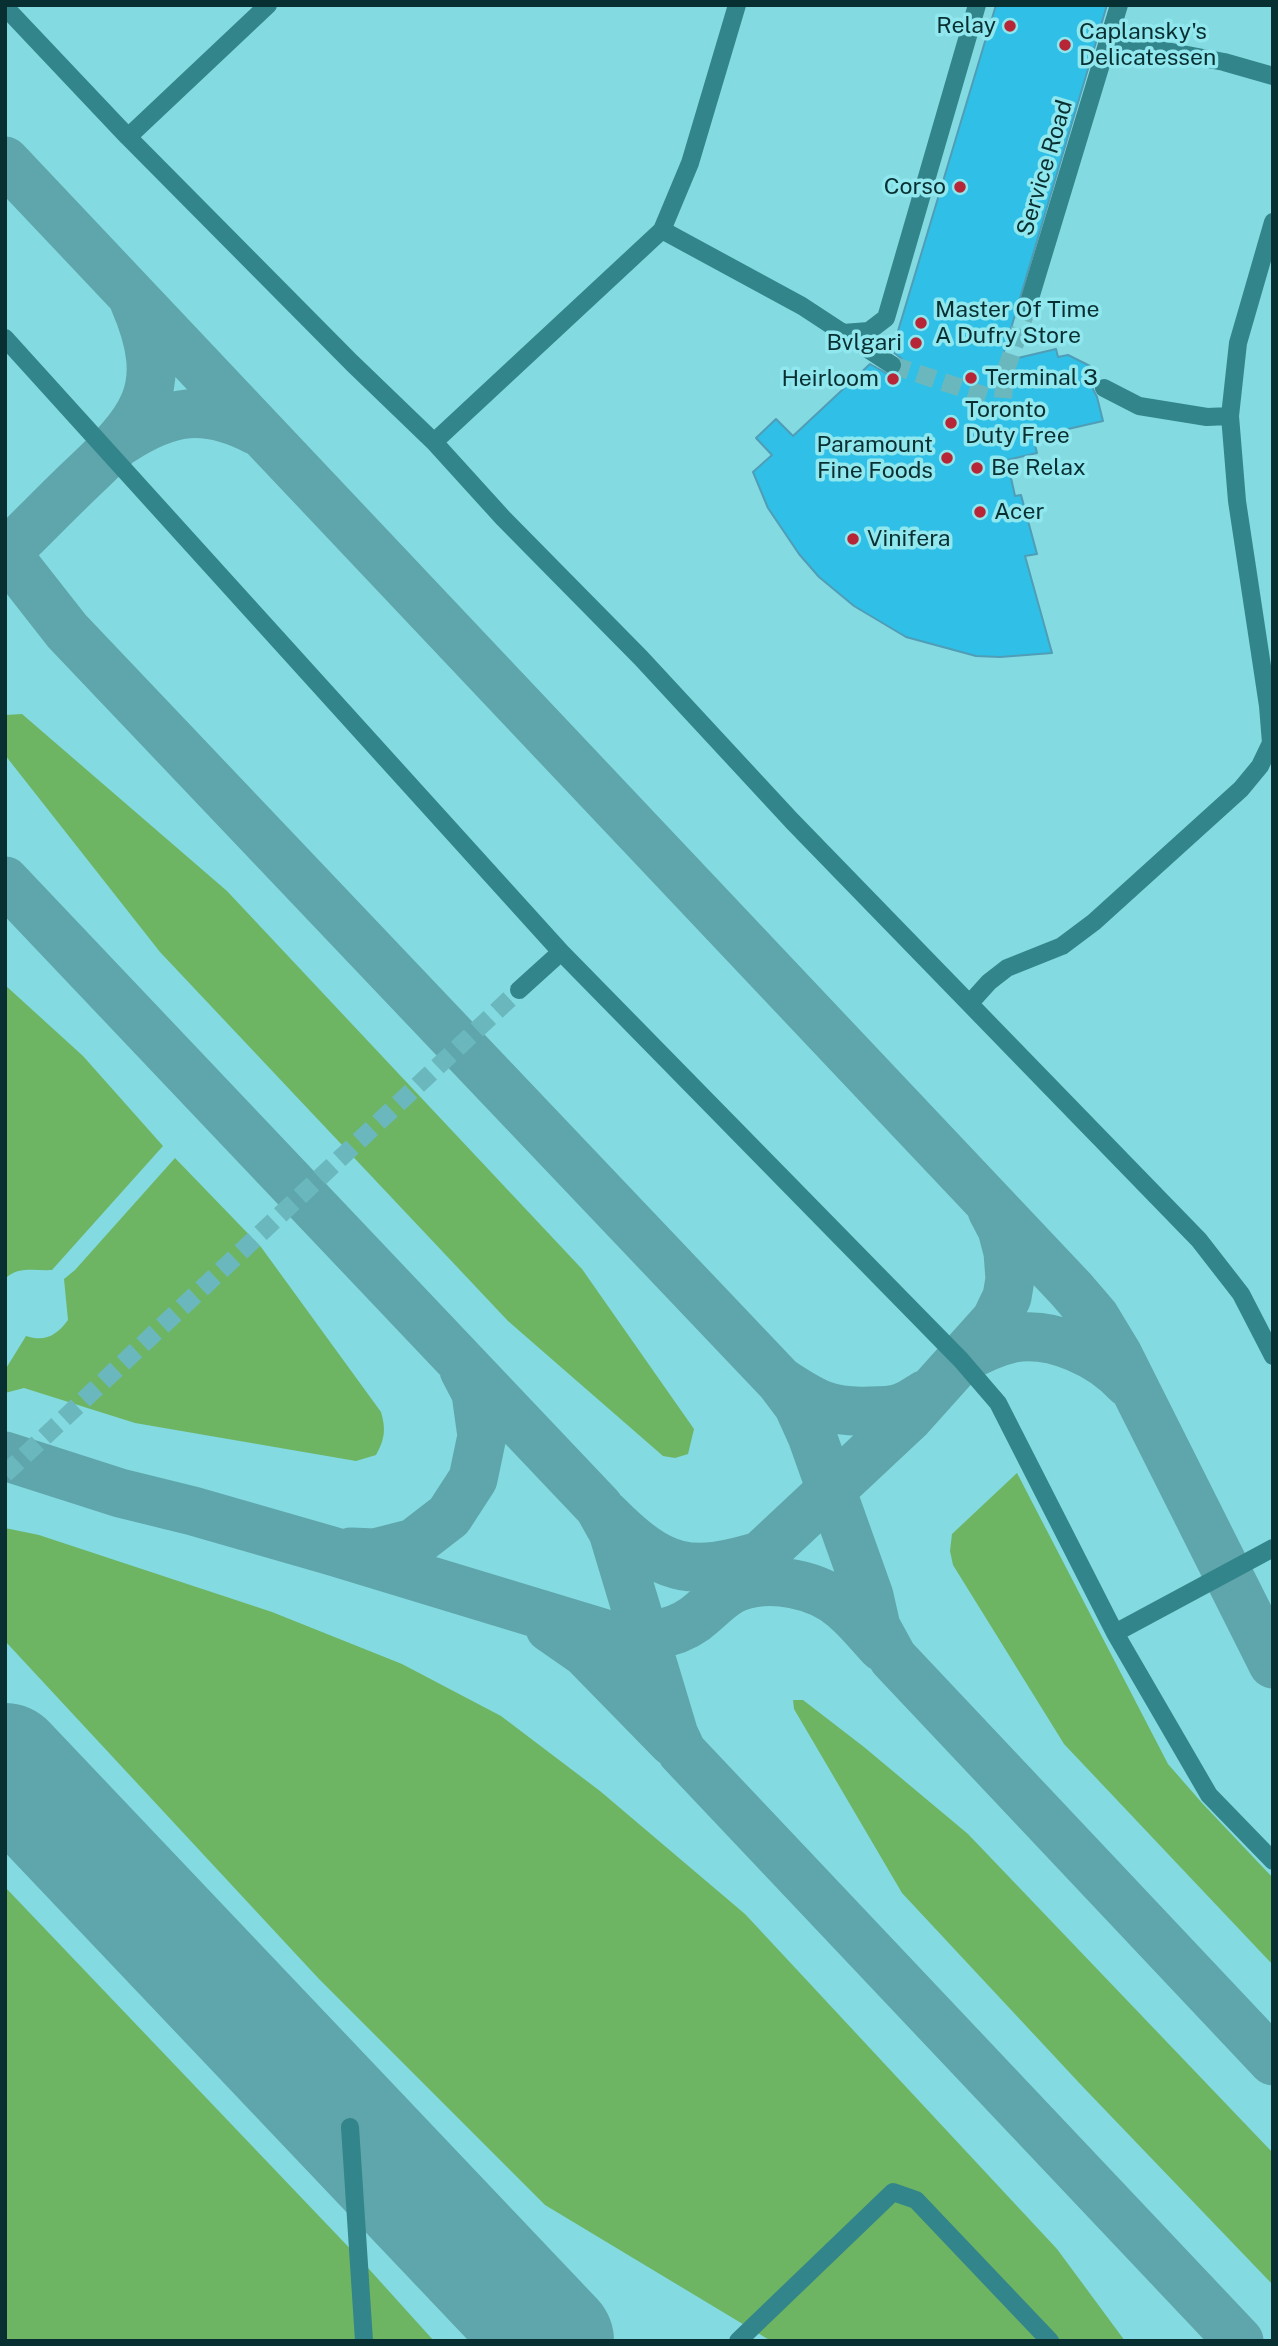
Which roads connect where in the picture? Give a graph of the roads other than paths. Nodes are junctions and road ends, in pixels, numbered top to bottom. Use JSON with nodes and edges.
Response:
{"nodes":[{"id":1,"x":268,"y":5,"type":"edge"},
{"id":2,"x":737,"y":5,"type":"edge"},
{"id":3,"x":977,"y":5,"type":"edge"},
{"id":4,"x":1119,"y":5,"type":"edge"},
{"id":5,"x":5,"y":8,"type":"edge"},
{"id":6,"x":1109,"y":40,"type":"junction"},
{"id":7,"x":1273,"y":76,"type":"edge"},
{"id":8,"x":128,"y":136,"type":"junction"},
{"id":9,"x":1273,"y":222,"type":"edge"},
{"id":10,"x":662,"y":230,"type":"junction"},
{"id":11,"x":1028,"y":305,"type":"tunnel mouth"},
{"id":12,"x":843,"y":333,"type":"junction"},
{"id":13,"x":5,"y":338,"type":"edge"},
{"id":14,"x":892,"y":366,"type":"tunnel mouth"},
{"id":15,"x":1104,"y":388,"type":"dead end"},
{"id":16,"x":1230,"y":416,"type":"junction"},
{"id":17,"x":434,"y":442,"type":"junction"},
{"id":18,"x":1272,"y":743,"type":"edge"},
{"id":19,"x":561,"y":952,"type":"junction"},
{"id":20,"x":519,"y":990,"type":"tunnel mouth"},
{"id":21,"x":970,"y":1003,"type":"junction"},
{"id":22,"x":1273,"y":1356,"type":"edge"},
{"id":23,"x":1273,"y":1548,"type":"edge"},
{"id":24,"x":1115,"y":1633,"type":"junction"},
{"id":25,"x":1273,"y":1861,"type":"edge"},
{"id":26,"x":350,"y":2127,"type":"dead end"},
{"id":27,"x":363,"y":2341,"type":"edge"},
{"id":28,"x":738,"y":2341,"type":"edge"},
{"id":29,"x":1050,"y":2341,"type":"edge"}],
"edges":[{"from":1,"to":8,"type":"street"},
{"from":2,"to":10,"type":"street"},
{"from":3,"to":12,"type":"street"},
{"from":4,"to":6,"type":"street","name":"Service Road"},
{"from":5,"to":8,"type":"street"},
{"from":6,"to":7,"type":"street"},
{"from":6,"to":11,"type":"street","name":"Service Road"},
{"from":8,"to":17,"type":"street"},
{"from":9,"to":16,"type":"street"},
{"from":10,"to":12,"type":"street"},
{"from":10,"to":17,"type":"street"},
{"from":12,"to":14,"type":"street"},
{"from":13,"to":19,"type":"street"},
{"from":15,"to":16,"type":"street"},
{"from":16,"to":18,"type":"street"},
{"from":17,"to":21,"type":"street"},
{"from":18,"to":21,"type":"street"},
{"from":19,"to":20,"type":"street"},
{"from":19,"to":24,"type":"street"},
{"from":21,"to":22,"type":"street"},
{"from":23,"to":24,"type":"street"},
{"from":24,"to":25,"type":"street"},
{"from":26,"to":27,"type":"street"},
{"from":28,"to":29,"type":"street"}]}
